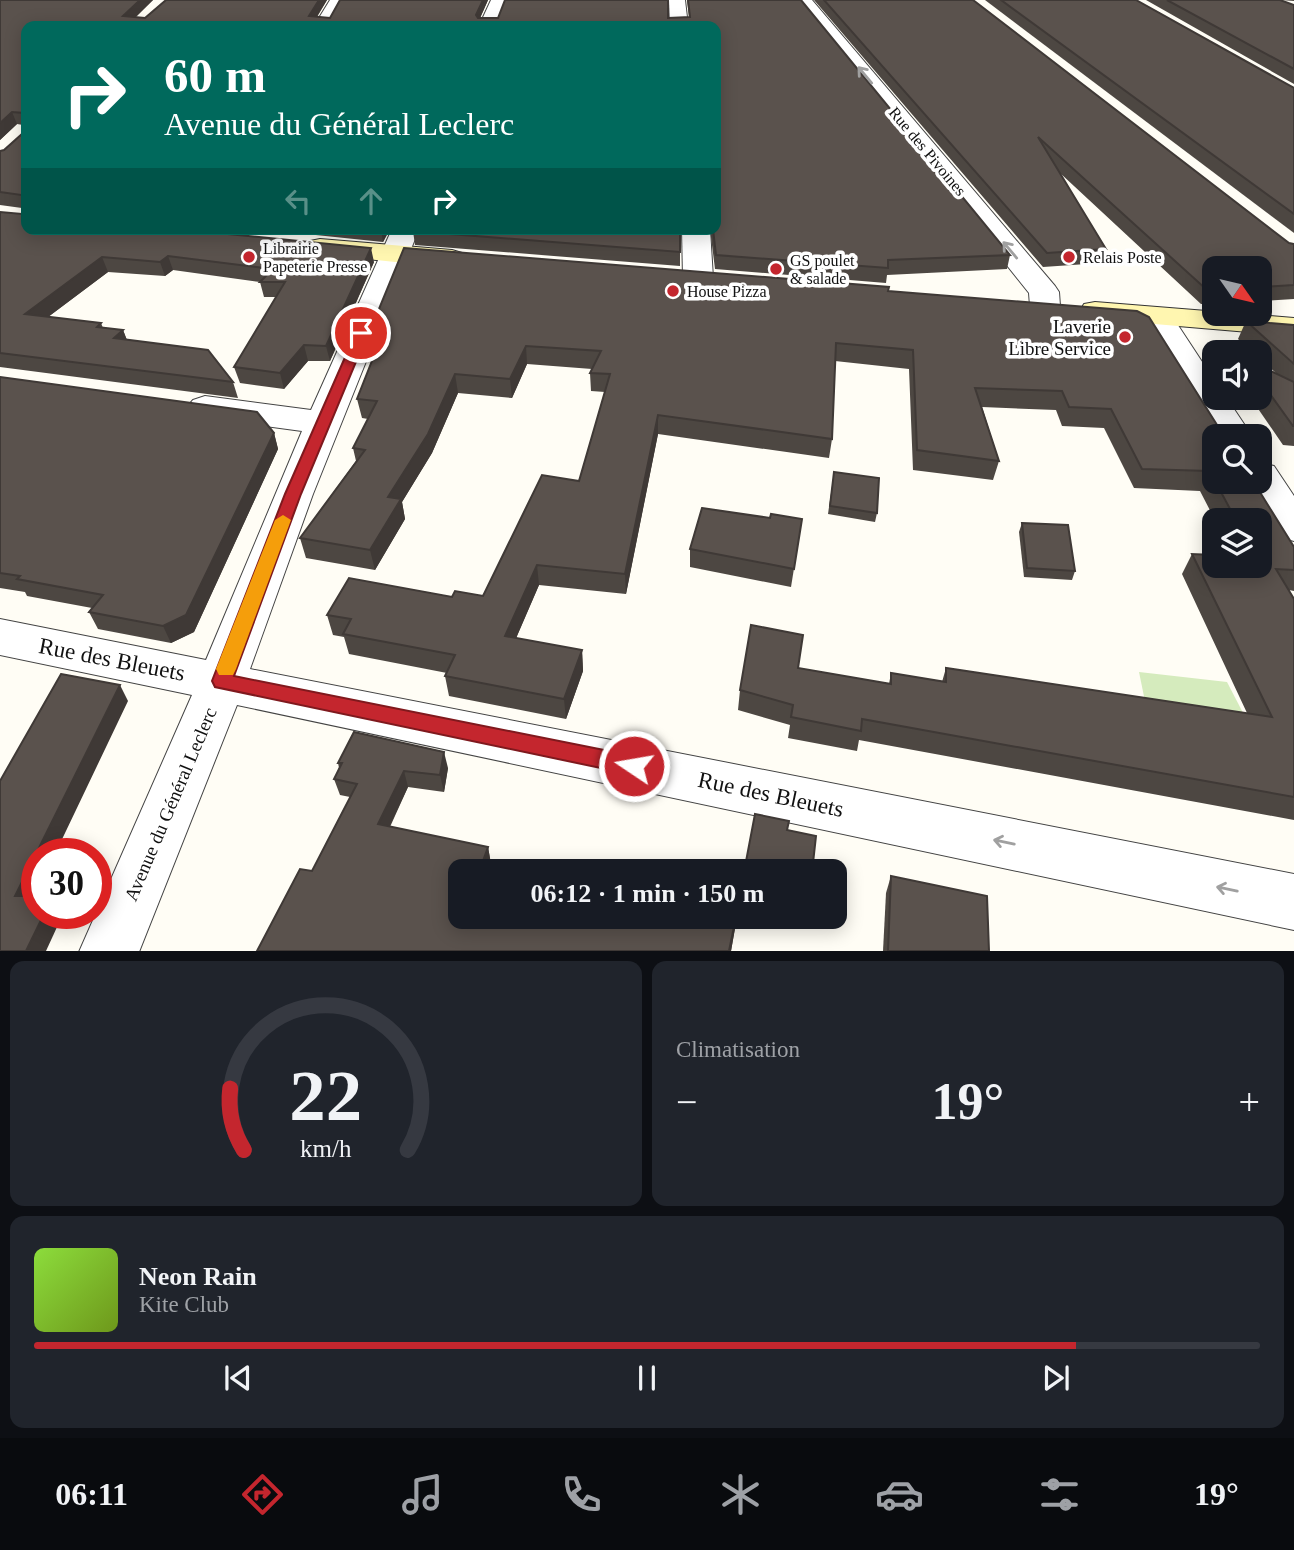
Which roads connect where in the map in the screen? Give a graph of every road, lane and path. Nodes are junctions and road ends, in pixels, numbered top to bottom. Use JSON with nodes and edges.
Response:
{"nodes":[{"id":1,"x":338,"y":0,"type":"edge"},
{"id":2,"x":499,"y":0,"type":"edge"},
{"id":3,"x":677,"y":0,"type":"edge"},
{"id":4,"x":803,"y":0,"type":"edge"},
{"id":5,"x":326,"y":21,"type":"edge"},
{"id":6,"x":490,"y":21,"type":"edge"},
{"id":7,"x":679,"y":21,"type":"edge"},
{"id":8,"x":696,"y":235,"type":"edge"},
{"id":9,"x":401,"y":242,"type":"edge"},
{"id":10,"x":288,"y":243,"type":"edge"},
{"id":11,"x":474,"y":261,"type":"edge"},
{"id":12,"x":698,"y":278,"type":"edge"},
{"id":13,"x":1157,"y":317,"type":"junction"},
{"id":14,"x":1294,"y":327,"type":"edge"},
{"id":15,"x":174,"y":402,"type":"edge"},
{"id":16,"x":324,"y":423,"type":"junction"},
{"id":17,"x":1226,"y":424,"type":"edge"},
{"id":18,"x":1272,"y":493,"type":"edge"},
{"id":19,"x":1294,"y":527,"type":"edge"},
{"id":20,"x":0,"y":637,"type":"edge"},
{"id":21,"x":222,"y":681,"type":"junction"},
{"id":22,"x":1294,"y":902,"type":"edge"},
{"id":23,"x":108,"y":951,"type":"edge"}],
"edges":[{"from":1,"to":5,"type":"street"},
{"from":2,"to":6,"type":"street"},
{"from":3,"to":7,"type":"street"},
{"from":13,"to":4,"type":"street","name":"Rue des Pivoines","one_way":true},
{"from":8,"to":12,"type":"street"},
{"from":9,"to":10,"type":"street"},
{"from":9,"to":11,"type":"street"},
{"from":9,"to":16,"type":"street","name":"Avenue du Général Leclerc"},
{"from":13,"to":14,"type":"street"},
{"from":13,"to":17,"type":"street"},
{"from":15,"to":16,"type":"street"},
{"from":16,"to":21,"type":"street","name":"Avenue du Général Leclerc"},
{"from":18,"to":19,"type":"street"},
{"from":20,"to":21,"type":"street","name":"Rue des Bleuets"},
{"from":22,"to":21,"type":"street","name":"Rue des Bleuets","one_way":true},
{"from":21,"to":23,"type":"street","name":"Avenue du Général Leclerc"}]}
